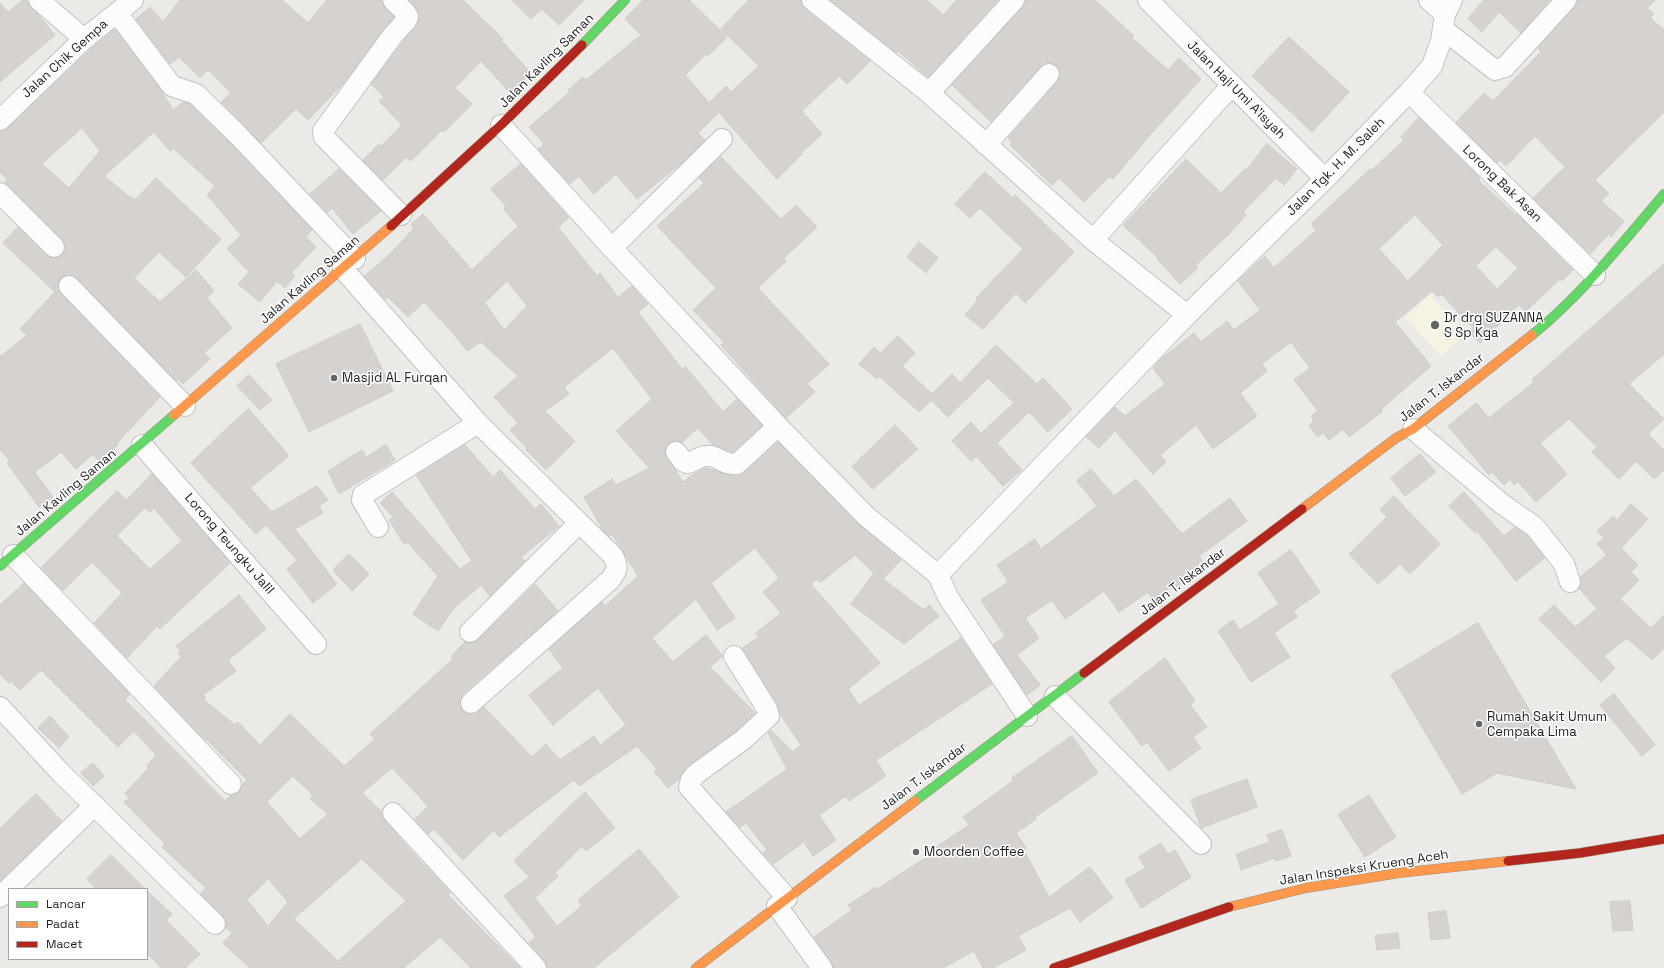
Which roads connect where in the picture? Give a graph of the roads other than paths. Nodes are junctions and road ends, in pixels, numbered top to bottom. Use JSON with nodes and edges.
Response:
{"nodes":[{"id":1,"x":39,"y":0,"type":"edge"},
{"id":2,"x":133,"y":0,"type":"edge"},
{"id":3,"x":393,"y":0,"type":"edge"},
{"id":4,"x":624,"y":0,"type":"edge"},
{"id":5,"x":812,"y":0,"type":"edge"},
{"id":6,"x":1014,"y":0,"type":"edge"},
{"id":7,"x":1148,"y":0,"type":"edge"},
{"id":8,"x":1429,"y":0,"type":"edge"},
{"id":9,"x":1566,"y":0,"type":"edge"},
{"id":10,"x":117,"y":13,"type":"junction"},
{"id":11,"x":1446,"y":14,"type":"edge"},
{"id":12,"x":84,"y":39,"type":"junction"},
{"id":13,"x":1049,"y":74,"type":"dead end"},
{"id":14,"x":1232,"y":85,"type":"junction"},
{"id":15,"x":1409,"y":92,"type":"junction"},
{"id":16,"x":928,"y":93,"type":"junction"},
{"id":17,"x":0,"y":120,"type":"edge"},
{"id":18,"x":501,"y":125,"type":"junction"},
{"id":19,"x":722,"y":139,"type":"dead end"},
{"id":20,"x":986,"y":145,"type":"junction"},
{"id":21,"x":1325,"y":179,"type":"junction"},
{"id":22,"x":0,"y":192,"type":"edge"},
{"id":23,"x":1664,"y":194,"type":"edge"},
{"id":24,"x":401,"y":215,"type":"junction"},
{"id":25,"x":1093,"y":240,"type":"junction"},
{"id":26,"x":54,"y":247,"type":"dead end"},
{"id":27,"x":612,"y":248,"type":"junction"},
{"id":28,"x":349,"y":264,"type":"junction"},
{"id":29,"x":1595,"y":275,"type":"junction"},
{"id":30,"x":69,"y":286,"type":"dead end"},
{"id":31,"x":1187,"y":315,"type":"junction"},
{"id":32,"x":186,"y":406,"type":"junction"},
{"id":33,"x":478,"y":423,"type":"junction"},
{"id":34,"x":778,"y":426,"type":"junction"},
{"id":35,"x":1413,"y":429,"type":"junction"},
{"id":36,"x":142,"y":445,"type":"junction"},
{"id":37,"x":676,"y":452,"type":"dead end"},
{"id":38,"x":579,"y":523,"type":"junction"},
{"id":39,"x":378,"y":527,"type":"dead end"},
{"id":40,"x":6,"y":560,"type":"edge"},
{"id":41,"x":938,"y":574,"type":"junction"},
{"id":42,"x":1570,"y":582,"type":"dead end"},
{"id":43,"x":470,"y":632,"type":"dead end"},
{"id":44,"x":316,"y":644,"type":"dead end"},
{"id":45,"x":734,"y":656,"type":"dead end"},
{"id":46,"x":1055,"y":696,"type":"junction"},
{"id":47,"x":471,"y":703,"type":"dead end"},
{"id":48,"x":0,"y":707,"type":"edge"},
{"id":49,"x":1027,"y":716,"type":"junction"},
{"id":50,"x":231,"y":784,"type":"dead end"},
{"id":51,"x":95,"y":805,"type":"junction"},
{"id":52,"x":393,"y":813,"type":"dead end"},
{"id":53,"x":1664,"y":839,"type":"edge"},
{"id":54,"x":1201,"y":844,"type":"dead end"},
{"id":55,"x":9,"y":888,"type":"edge"},
{"id":56,"x":8,"y":889,"type":"edge"},
{"id":57,"x":0,"y":897,"type":"edge"},
{"id":58,"x":782,"y":902,"type":"junction"},
{"id":59,"x":215,"y":924,"type":"dead end"},
{"id":60,"x":536,"y":968,"type":"edge"},
{"id":61,"x":696,"y":968,"type":"edge"},
{"id":62,"x":822,"y":968,"type":"edge"},
{"id":63,"x":1054,"y":968,"type":"edge"}],
"edges":[{"from":1,"to":12,"type":"street"},
{"from":2,"to":10,"type":"street","name":"Jalan Chik Gempa"},
{"from":3,"to":24,"type":"street"},
{"from":4,"to":18,"type":"street","name":"Jalan Kavling Saman"},
{"from":5,"to":16,"type":"street"},
{"from":6,"to":16,"type":"street"},
{"from":7,"to":14,"type":"street","name":"Jalan Haji Umi A'isyah"},
{"from":8,"to":11,"type":"street"},
{"from":9,"to":11,"type":"street"},
{"from":10,"to":12,"type":"street","name":"Jalan Chik Gempa"},
{"from":10,"to":28,"type":"street"},
{"from":11,"to":15,"type":"street","name":"Jalan Tgk. H. M. Saleh"},
{"from":12,"to":17,"type":"street","name":"Jalan Chik Gempa"},
{"from":13,"to":20,"type":"street"},
{"from":14,"to":21,"type":"street","name":"Jalan Haji Umi A'isyah"},
{"from":14,"to":25,"type":"street"},
{"from":15,"to":21,"type":"street","name":"Jalan Tgk. H. M. Saleh"},
{"from":15,"to":29,"type":"street","name":"Lorong Bak Asan"},
{"from":16,"to":20,"type":"street"},
{"from":18,"to":24,"type":"street","name":"Jalan Kavling Saman"},
{"from":18,"to":27,"type":"street"},
{"from":19,"to":27,"type":"street"},
{"from":20,"to":25,"type":"street"},
{"from":21,"to":31,"type":"street","name":"Jalan Tgk. H. M. Saleh"},
{"from":22,"to":26,"type":"street"},
{"from":23,"to":29,"type":"street","name":"Jalan T. Iskandar"},
{"from":24,"to":28,"type":"street","name":"Jalan Kavling Saman"},
{"from":25,"to":31,"type":"street"},
{"from":27,"to":34,"type":"street"},
{"from":28,"to":32,"type":"street","name":"Jalan Kavling Saman"},
{"from":28,"to":33,"type":"street"},
{"from":29,"to":35,"type":"street","name":"Jalan T. Iskandar"},
{"from":30,"to":32,"type":"street"},
{"from":31,"to":41,"type":"street","name":"Jalan Tgk. H. M. Saleh"},
{"from":32,"to":36,"type":"street","name":"Jalan Kavling Saman"},
{"from":33,"to":38,"type":"street"},
{"from":33,"to":39,"type":"street"},
{"from":34,"to":37,"type":"street"},
{"from":34,"to":41,"type":"street"},
{"from":35,"to":42,"type":"street"},
{"from":35,"to":46,"type":"street","name":"Jalan T. Iskandar"},
{"from":36,"to":40,"type":"street","name":"Jalan Kavling Saman"},
{"from":36,"to":44,"type":"street","name":"Lorong Teungku Jalil"},
{"from":38,"to":43,"type":"street"},
{"from":38,"to":47,"type":"street"},
{"from":40,"to":50,"type":"street"},
{"from":41,"to":49,"type":"street"},
{"from":45,"to":58,"type":"street"},
{"from":46,"to":49,"type":"street","name":"Jalan T. Iskandar"},
{"from":46,"to":54,"type":"street"},
{"from":48,"to":51,"type":"street"},
{"from":49,"to":58,"type":"street","name":"Jalan T. Iskandar"},
{"from":51,"to":55,"type":"street"},
{"from":51,"to":59,"type":"street"},
{"from":52,"to":60,"type":"street"},
{"from":53,"to":63,"type":"street","name":"Jalan Inspeksi Krueng Aceh"},
{"from":56,"to":57,"type":"street"},
{"from":58,"to":61,"type":"street","name":"Jalan T. Iskandar"},
{"from":58,"to":62,"type":"street"}]}
